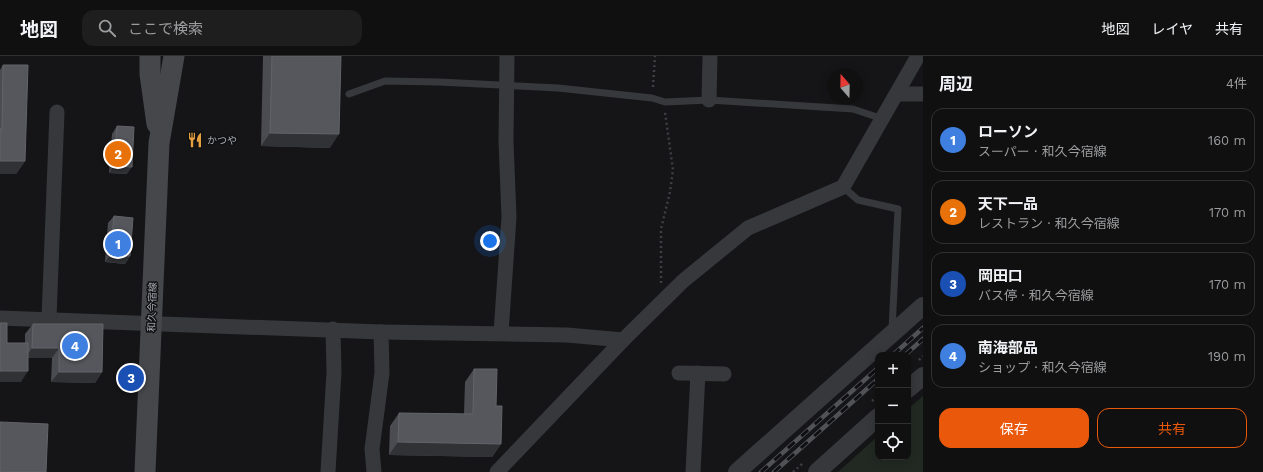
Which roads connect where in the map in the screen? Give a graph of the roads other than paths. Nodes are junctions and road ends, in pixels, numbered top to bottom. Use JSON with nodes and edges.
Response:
{"nodes":[{"id":1,"x":150,"y":56,"type":"edge"},
{"id":2,"x":174,"y":56,"type":"edge"},
{"id":3,"x":507,"y":56,"type":"edge"},
{"id":4,"x":710,"y":56,"type":"edge"},
{"id":5,"x":918,"y":56,"type":"edge"},
{"id":6,"x":506,"y":85,"type":"junction"},
{"id":7,"x":349,"y":94,"type":"dead end"},
{"id":8,"x":897,"y":94,"type":"junction"},
{"id":9,"x":923,"y":94,"type":"edge"},
{"id":10,"x":709,"y":100,"type":"junction"},
{"id":11,"x":57,"y":112,"type":"dead end"},
{"id":12,"x":883,"y":118,"type":"junction"},
{"id":13,"x":159,"y":143,"type":"junction"},
{"id":14,"x":843,"y":187,"type":"junction"},
{"id":15,"x":923,"y":306,"type":"edge"},
{"id":16,"x":0,"y":318,"type":"edge"},
{"id":17,"x":49,"y":318,"type":"junction"},
{"id":18,"x":152,"y":325,"type":"junction"},
{"id":19,"x":333,"y":329,"type":"junction"},
{"id":20,"x":381,"y":332,"type":"junction"},
{"id":21,"x":501,"y":333,"type":"junction"},
{"id":22,"x":892,"y":334,"type":"junction"},
{"id":23,"x":623,"y":340,"type":"junction"},
{"id":24,"x":680,"y":373,"type":"dead end"},
{"id":25,"x":698,"y":373,"type":"junction"},
{"id":26,"x":724,"y":374,"type":"dead end"},
{"id":27,"x":923,"y":376,"type":"edge"},
{"id":28,"x":909,"y":388,"type":"edge"},
{"id":29,"x":875,"y":420,"type":"edge"},
{"id":30,"x":146,"y":472,"type":"edge"},
{"id":31,"x":328,"y":472,"type":"edge"},
{"id":32,"x":374,"y":472,"type":"edge"},
{"id":33,"x":497,"y":472,"type":"edge"},
{"id":34,"x":693,"y":472,"type":"edge"},
{"id":35,"x":737,"y":472,"type":"edge"},
{"id":36,"x":817,"y":472,"type":"edge"}],
"edges":[{"from":1,"to":13,"type":"main road","name":"和久今宿線"},
{"from":2,"to":13,"type":"main road","name":"和久今宿線"},
{"from":3,"to":6,"type":"street"},
{"from":4,"to":10,"type":"street"},
{"from":5,"to":8,"type":"street"},
{"from":6,"to":7,"type":"lane"},
{"from":6,"to":10,"type":"lane"},
{"from":6,"to":21,"type":"street"},
{"from":8,"to":9,"type":"street"},
{"from":8,"to":12,"type":"street"},
{"from":10,"to":12,"type":"lane"},
{"from":11,"to":17,"type":"street"},
{"from":12,"to":14,"type":"street"},
{"from":13,"to":18,"type":"main road","name":"和久今宿線"},
{"from":14,"to":22,"type":"lane"},
{"from":14,"to":23,"type":"street"},
{"from":15,"to":22,"type":"street"},
{"from":16,"to":17,"type":"street"},
{"from":17,"to":18,"type":"street"},
{"from":18,"to":19,"type":"street"},
{"from":18,"to":30,"type":"main road","name":"和久今宿線"},
{"from":19,"to":20,"type":"street"},
{"from":19,"to":31,"type":"street"},
{"from":20,"to":21,"type":"street"},
{"from":20,"to":32,"type":"street"},
{"from":21,"to":23,"type":"street"},
{"from":22,"to":35,"type":"street"},
{"from":23,"to":33,"type":"street"},
{"from":24,"to":25,"type":"street"},
{"from":25,"to":26,"type":"street"},
{"from":25,"to":34,"type":"street"},
{"from":27,"to":28,"type":"street"},
{"from":29,"to":36,"type":"street"}]}
